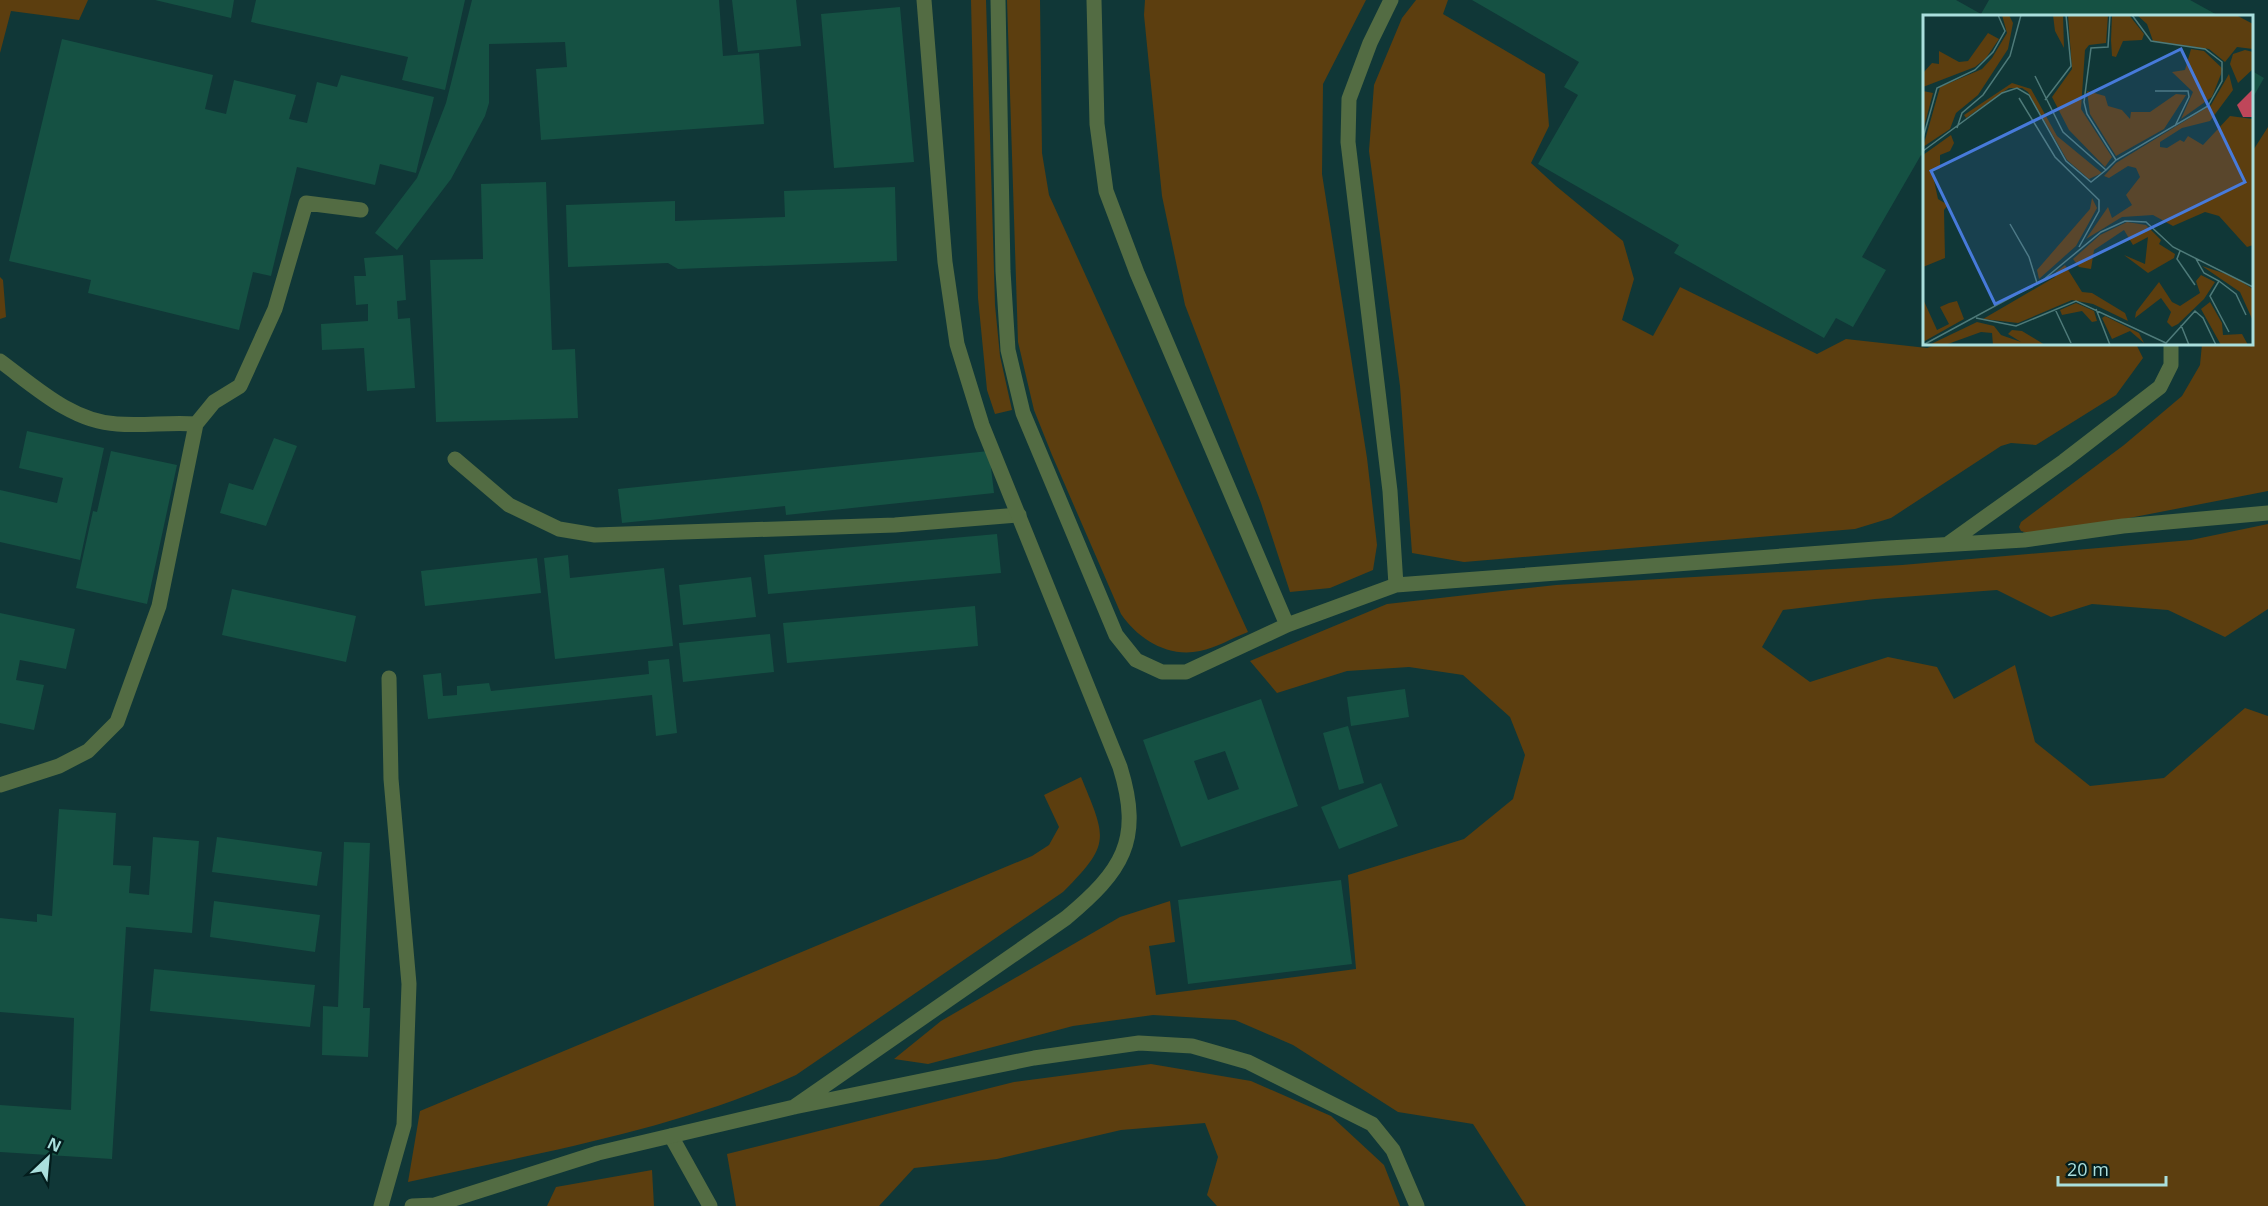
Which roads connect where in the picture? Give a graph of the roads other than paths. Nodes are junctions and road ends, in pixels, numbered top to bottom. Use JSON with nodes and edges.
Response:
{"nodes":[{"id":1,"x":924,"y":0,"type":"edge"},
{"id":2,"x":998,"y":0,"type":"edge"},
{"id":3,"x":1094,"y":0,"type":"edge"},
{"id":4,"x":1391,"y":0,"type":"edge"},
{"id":5,"x":361,"y":210,"type":"dead end"},
{"id":6,"x":2171,"y":345,"type":"edge"},
{"id":7,"x":0,"y":361,"type":"edge"},
{"id":8,"x":196,"y":424,"type":"junction"},
{"id":9,"x":455,"y":459,"type":"dead end"},
{"id":10,"x":2268,"y":513,"type":"edge"},
{"id":11,"x":1019,"y":515,"type":"junction"},
{"id":12,"x":1949,"y":543,"type":"junction"},
{"id":13,"x":1396,"y":585,"type":"junction"},
{"id":14,"x":1287,"y":625,"type":"junction"},
{"id":15,"x":388,"y":678,"type":"dead end"},
{"id":16,"x":0,"y":785,"type":"edge"},
{"id":17,"x":794,"y":1107,"type":"junction"},
{"id":18,"x":671,"y":1136,"type":"junction"},
{"id":19,"x":381,"y":1206,"type":"edge"},
{"id":20,"x":412,"y":1206,"type":"edge"},
{"id":21,"x":710,"y":1206,"type":"edge"},
{"id":22,"x":1417,"y":1206,"type":"edge"}],
"edges":[{"from":1,"to":11,"type":"street"},
{"from":2,"to":14,"type":"street"},
{"from":3,"to":14,"type":"street"},
{"from":4,"to":13,"type":"street"},
{"from":5,"to":8,"type":"street"},
{"from":6,"to":12,"type":"street"},
{"from":7,"to":8,"type":"street"},
{"from":8,"to":16,"type":"street"},
{"from":9,"to":11,"type":"street"},
{"from":10,"to":12,"type":"street"},
{"from":11,"to":17,"type":"street"},
{"from":12,"to":13,"type":"street"},
{"from":13,"to":14,"type":"street"},
{"from":15,"to":19,"type":"street"},
{"from":17,"to":18,"type":"street"},
{"from":17,"to":22,"type":"street"},
{"from":18,"to":20,"type":"street"},
{"from":18,"to":21,"type":"street"}]}
